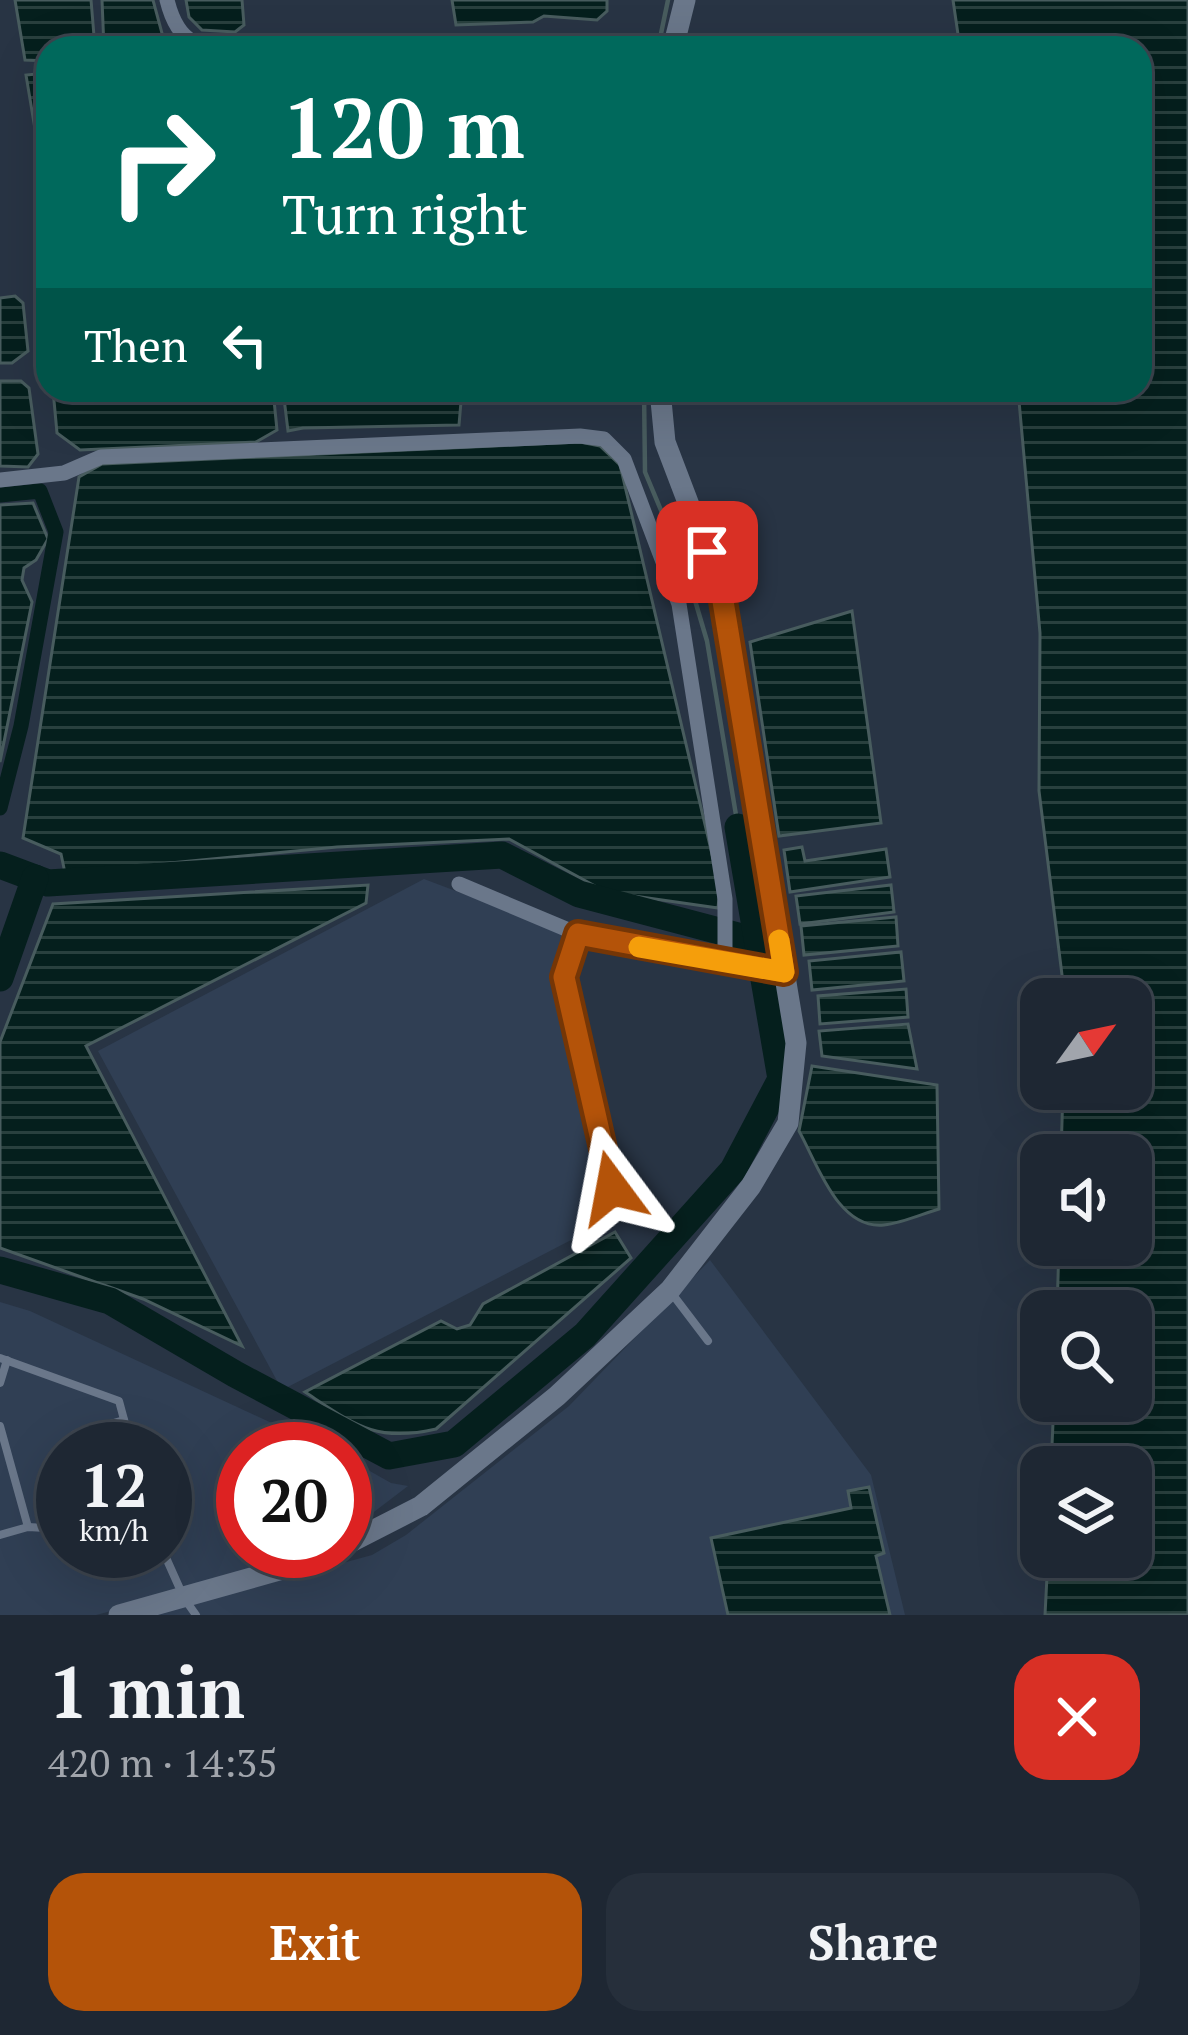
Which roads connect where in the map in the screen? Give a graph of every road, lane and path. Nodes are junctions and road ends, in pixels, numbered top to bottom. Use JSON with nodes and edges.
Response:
{"nodes":[{"id":1,"x":167,"y":0,"type":"edge"},
{"id":2,"x":685,"y":0,"type":"edge"},
{"id":3,"x":184,"y":36,"type":"edge"},
{"id":4,"x":676,"y":36,"type":"edge"},
{"id":5,"x":661,"y":402,"type":"edge"},
{"id":6,"x":0,"y":480,"type":"edge"},
{"id":7,"x":459,"y":884,"type":"dead end"},
{"id":8,"x":578,"y":934,"type":"junction"},
{"id":9,"x":725,"y":960,"type":"junction"},
{"id":10,"x":784,"y":972,"type":"junction"},
{"id":11,"x":612,"y":1188,"type":"dead end"},
{"id":12,"x":670,"y":1290,"type":"junction"},
{"id":13,"x":708,"y":1341,"type":"dead end"},
{"id":14,"x":3,"y":1359,"type":"edge"},
{"id":15,"x":0,"y":1383,"type":"edge"},
{"id":16,"x":124,"y":1420,"type":"joint"},
{"id":17,"x":117,"y":1422,"type":"edge"},
{"id":18,"x":0,"y":1426,"type":"edge"},
{"id":19,"x":28,"y":1527,"type":"junction"},
{"id":20,"x":36,"y":1527,"type":"edge"},
{"id":21,"x":372,"y":1531,"type":"edge"},
{"id":22,"x":0,"y":1534,"type":"edge"},
{"id":23,"x":176,"y":1578,"type":"edge"},
{"id":24,"x":267,"y":1578,"type":"edge"},
{"id":25,"x":190,"y":1607,"type":"edge"},
{"id":26,"x":119,"y":1615,"type":"edge"}],
"edges":[{"from":1,"to":3,"type":"street"},
{"from":2,"to":4,"type":"street"},
{"from":5,"to":10,"type":"street"},
{"from":6,"to":9,"type":"street"},
{"from":7,"to":8,"type":"street"},
{"from":8,"to":9,"type":"street"},
{"from":8,"to":11,"type":"lane"},
{"from":9,"to":10,"type":"street"},
{"from":10,"to":12,"type":"street"},
{"from":12,"to":13,"type":"lane"},
{"from":12,"to":21,"type":"street"},
{"from":14,"to":15,"type":"lane"},
{"from":14,"to":16,"type":"lane"},
{"from":16,"to":17,"type":"lane"},
{"from":18,"to":19,"type":"lane"},
{"from":19,"to":20,"type":"lane"},
{"from":19,"to":22,"type":"lane"},
{"from":23,"to":25,"type":"lane"},
{"from":24,"to":25,"type":"street"},
{"from":25,"to":26,"type":"street"}]}
